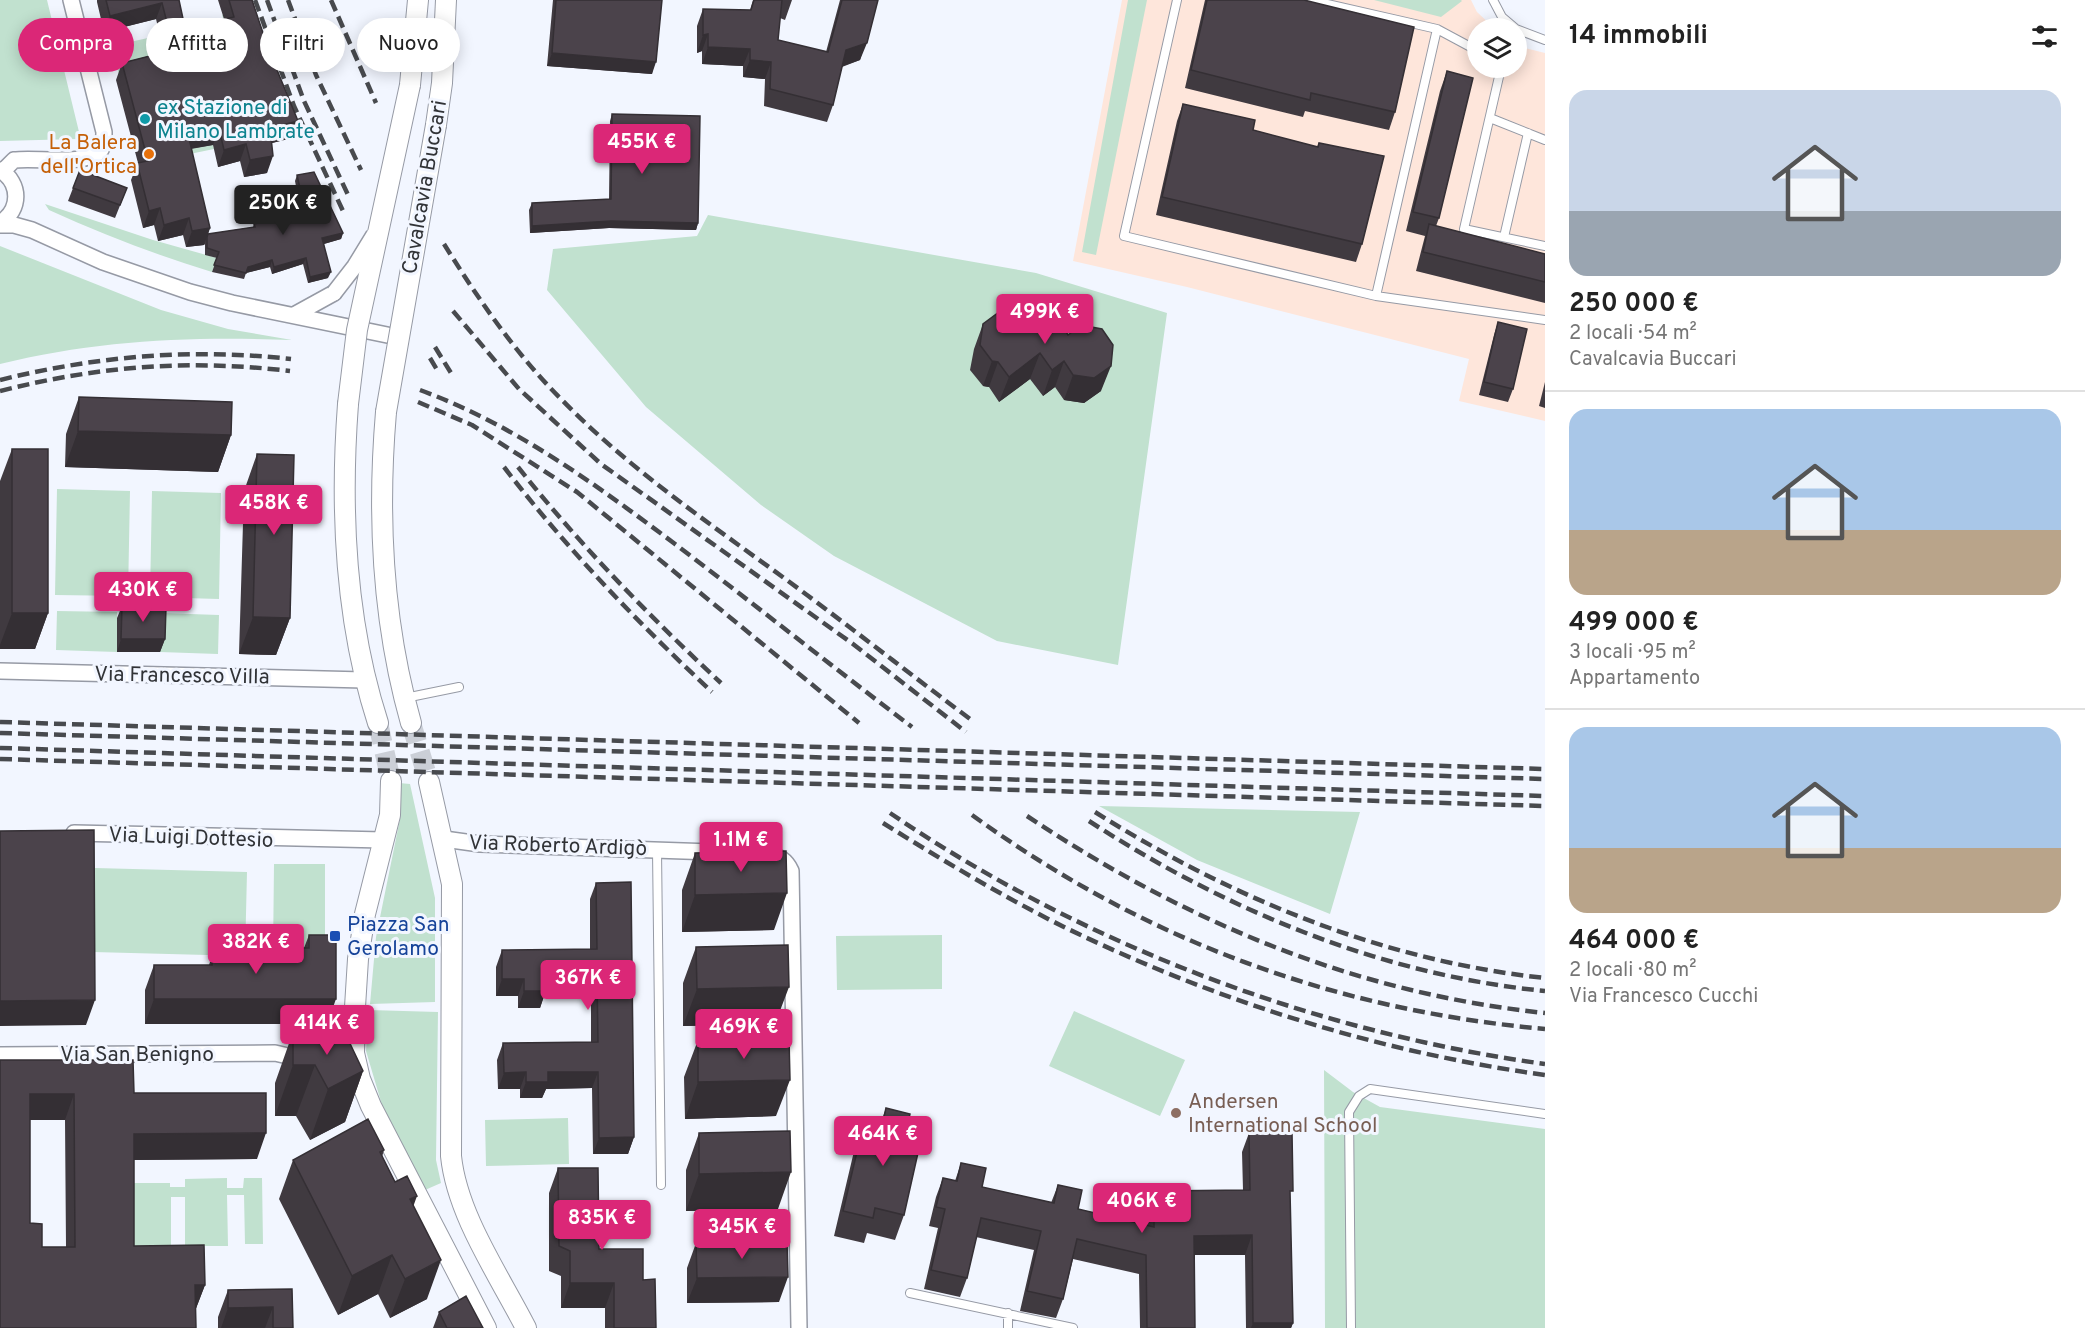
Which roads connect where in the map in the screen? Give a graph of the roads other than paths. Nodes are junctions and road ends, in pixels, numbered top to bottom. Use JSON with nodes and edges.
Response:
{"nodes":[{"id":1,"x":71,"y":0,"type":"edge"},
{"id":2,"x":418,"y":0,"type":"edge"},
{"id":3,"x":446,"y":0,"type":"edge"},
{"id":4,"x":1177,"y":0,"type":"edge"},
{"id":5,"x":1310,"y":0,"type":"edge"},
{"id":6,"x":1493,"y":0,"type":"edge"},
{"id":7,"x":1503,"y":18,"type":"edge"},
{"id":8,"x":1437,"y":29,"type":"junction"},
{"id":9,"x":1527,"y":33,"type":"edge"},
{"id":10,"x":1545,"y":40,"type":"edge"},
{"id":11,"x":1467,"y":45,"type":"edge"},
{"id":12,"x":1499,"y":78,"type":"edge"},
{"id":13,"x":1490,"y":118,"type":"junction"},
{"id":14,"x":1528,"y":133,"type":"junction"},
{"id":15,"x":1545,"y":140,"type":"edge"},
{"id":16,"x":1,"y":171,"type":"edge"},
{"id":17,"x":16,"y":202,"type":"junction"},
{"id":18,"x":381,"y":221,"type":"junction"},
{"id":19,"x":0,"y":224,"type":"edge"},
{"id":20,"x":32,"y":230,"type":"junction"},
{"id":21,"x":1504,"y":237,"type":"junction"},
{"id":22,"x":1545,"y":246,"type":"edge"},
{"id":23,"x":1376,"y":296,"type":"junction"},
{"id":24,"x":294,"y":315,"type":"junction"},
{"id":25,"x":1545,"y":320,"type":"edge"},
{"id":26,"x":357,"y":330,"type":"junction"},
{"id":27,"x":397,"y":337,"type":"junction"},
{"id":28,"x":0,"y":671,"type":"edge"},
{"id":29,"x":364,"y":680,"type":"junction"},
{"id":30,"x":459,"y":687,"type":"dead end"},
{"id":31,"x":404,"y":698,"type":"junction"},
{"id":32,"x":378,"y":723,"type":"tunnel mouth"},
{"id":33,"x":411,"y":723,"type":"tunnel mouth"},
{"id":34,"x":391,"y":781,"type":"tunnel mouth"},
{"id":35,"x":429,"y":782,"type":"tunnel mouth"},
{"id":36,"x":59,"y":833,"type":"edge"},
{"id":37,"x":444,"y":839,"type":"junction"},
{"id":38,"x":383,"y":840,"type":"junction"},
{"id":39,"x":657,"y":850,"type":"junction"},
{"id":40,"x":311,"y":1043,"type":"edge"},
{"id":41,"x":274,"y":1053,"type":"junction"},
{"id":42,"x":0,"y":1055,"type":"edge"},
{"id":43,"x":321,"y":1064,"type":"edge"},
{"id":44,"x":1545,"y":1113,"type":"edge"},
{"id":45,"x":662,"y":1185,"type":"dead end"},
{"id":46,"x":910,"y":1293,"type":"dead end"},
{"id":47,"x":1008,"y":1313,"type":"junction"},
{"id":48,"x":486,"y":1328,"type":"edge"},
{"id":49,"x":526,"y":1328,"type":"edge"},
{"id":50,"x":799,"y":1328,"type":"edge"},
{"id":51,"x":1008,"y":1328,"type":"edge"},
{"id":52,"x":1073,"y":1328,"type":"edge"},
{"id":53,"x":1350,"y":1328,"type":"edge"}],
"edges":[{"from":1,"to":16,"type":"street"},
{"from":2,"to":18,"type":"street","name":"Cavalcavia Buccari","bridge":true},
{"from":3,"to":27,"type":"street","name":"Cavalcavia Buccari","bridge":true},
{"from":4,"to":23,"type":"lane"},
{"from":5,"to":8,"type":"lane"},
{"from":6,"to":7,"type":"lane"},
{"from":8,"to":11,"type":"lane"},
{"from":8,"to":23,"type":"lane"},
{"from":9,"to":10,"type":"lane"},
{"from":12,"to":13,"type":"lane"},
{"from":13,"to":14,"type":"lane"},
{"from":13,"to":21,"type":"lane"},
{"from":14,"to":15,"type":"lane"},
{"from":14,"to":21,"type":"lane"},
{"from":16,"to":17,"type":"street"},
{"from":17,"to":19,"type":"street"},
{"from":17,"to":20,"type":"street"},
{"from":18,"to":24,"type":"street","name":"Cavalcavia Buccari","bridge":true},
{"from":18,"to":26,"type":"street","name":"Cavalcavia Buccari","bridge":true},
{"from":19,"to":20,"type":"street"},
{"from":20,"to":24,"type":"street"},
{"from":21,"to":22,"type":"lane"},
{"from":23,"to":25,"type":"lane"},
{"from":24,"to":26,"type":"street"},
{"from":26,"to":27,"type":"street"},
{"from":26,"to":29,"type":"street","name":"Cavalcavia Buccari","bridge":true},
{"from":27,"to":31,"type":"street","name":"Cavalcavia Buccari","bridge":true},
{"from":28,"to":29,"type":"street","name":"Via Francesco Villa"},
{"from":29,"to":32,"type":"street","name":"Cavalcavia Buccari"},
{"from":30,"to":31,"type":"lane"},
{"from":31,"to":33,"type":"street","name":"Cavalcavia Buccari"},
{"from":34,"to":38,"type":"street"},
{"from":35,"to":37,"type":"street"},
{"from":36,"to":38,"type":"street","name":"Via Luigi Dottesio"},
{"from":37,"to":39,"type":"street","name":"Via Roberto Ardigò"},
{"from":37,"to":49,"type":"street"},
{"from":38,"to":48,"type":"street"},
{"from":39,"to":45,"type":"lane"},
{"from":39,"to":50,"type":"street","name":"Via Roberto Ardigò"},
{"from":40,"to":41,"type":"street","name":"Via San Benigno"},
{"from":41,"to":42,"type":"street","name":"Via San Benigno"},
{"from":41,"to":43,"type":"street","name":"Via San Benigno"},
{"from":44,"to":53,"type":"lane"},
{"from":46,"to":47,"type":"lane"},
{"from":47,"to":51,"type":"lane"},
{"from":47,"to":52,"type":"lane"}]}
